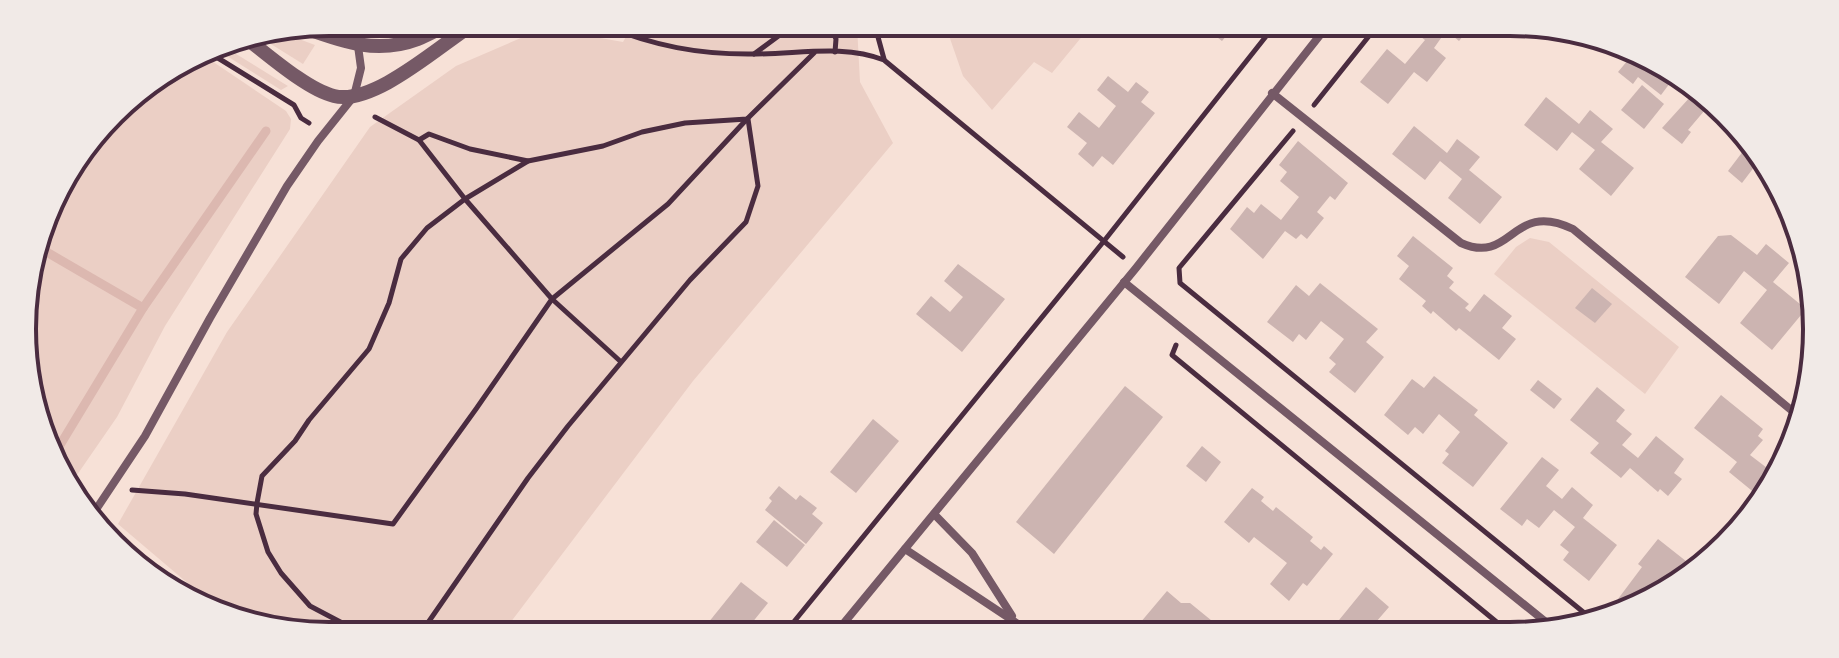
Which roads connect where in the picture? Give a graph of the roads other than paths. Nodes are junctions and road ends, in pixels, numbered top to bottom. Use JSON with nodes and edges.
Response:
{"nodes":[{"id":1,"x":329,"y":36,"type":"edge"},
{"id":2,"x":424,"y":36,"type":"edge"},
{"id":3,"x":456,"y":36,"type":"edge"},
{"id":4,"x":1319,"y":36,"type":"edge"},
{"id":5,"x":256,"y":45,"type":"edge"},
{"id":6,"x":358,"y":46,"type":"junction"},
{"id":7,"x":1272,"y":93,"type":"junction"},
{"id":8,"x":354,"y":96,"type":"junction"},
{"id":9,"x":1124,"y":282,"type":"junction"},
{"id":10,"x":1791,"y":410,"type":"edge"},
{"id":11,"x":97,"y":507,"type":"edge"},
{"id":12,"x":934,"y":514,"type":"junction"},
{"id":13,"x":905,"y":549,"type":"junction"},
{"id":14,"x":1543,"y":620,"type":"edge"},
{"id":15,"x":1015,"y":621,"type":"joint"},
{"id":16,"x":845,"y":622,"type":"edge"}],
"edges":[{"from":1,"to":6,"type":"street"},
{"from":2,"to":6,"type":"street"},
{"from":3,"to":8,"type":"street"},
{"from":4,"to":7,"type":"street"},
{"from":5,"to":8,"type":"street"},
{"from":6,"to":8,"type":"street"},
{"from":7,"to":9,"type":"street"},
{"from":7,"to":10,"type":"street"},
{"from":8,"to":11,"type":"street"},
{"from":9,"to":12,"type":"street"},
{"from":9,"to":14,"type":"street"},
{"from":12,"to":13,"type":"street"},
{"from":12,"to":15,"type":"street"},
{"from":13,"to":15,"type":"street"},
{"from":13,"to":16,"type":"street"}]}
